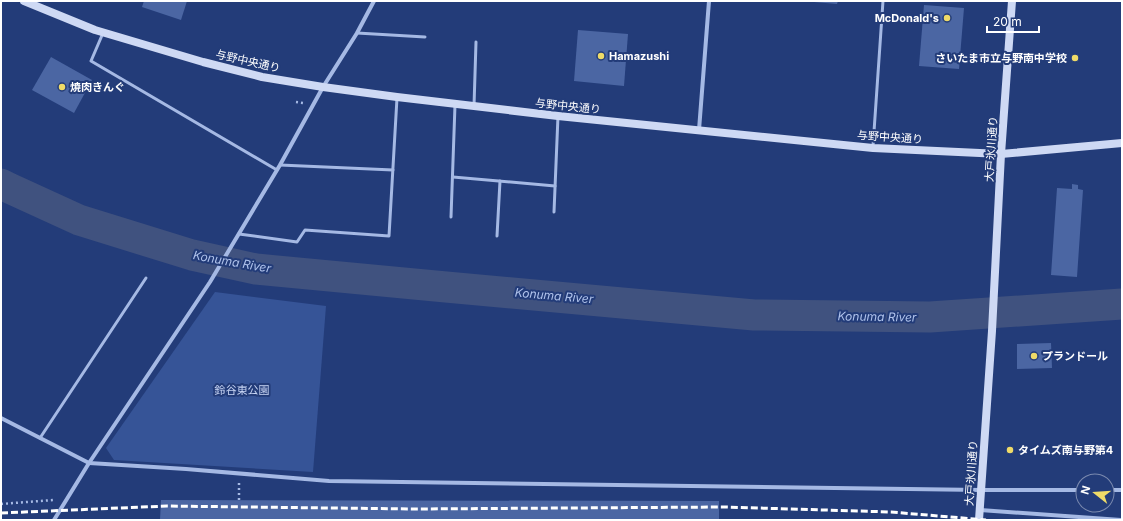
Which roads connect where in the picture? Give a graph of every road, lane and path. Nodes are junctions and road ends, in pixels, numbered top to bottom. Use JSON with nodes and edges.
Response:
{"nodes":[{"id":1,"x":24,"y":1,"type":"edge"},
{"id":2,"x":374,"y":1,"type":"edge"},
{"id":3,"x":709,"y":1,"type":"edge"},
{"id":4,"x":883,"y":1,"type":"edge"},
{"id":5,"x":1012,"y":1,"type":"edge"},
{"id":6,"x":103,"y":33,"type":"junction"},
{"id":7,"x":357,"y":33,"type":"junction"},
{"id":8,"x":425,"y":38,"type":"dead end"},
{"id":9,"x":476,"y":42,"type":"dead end"},
{"id":10,"x":323,"y":87,"type":"junction"},
{"id":11,"x":397,"y":97,"type":"junction"},
{"id":12,"x":455,"y":105,"type":"junction"},
{"id":13,"x":474,"y":106,"type":"junction"},
{"id":14,"x":558,"y":116,"type":"junction"},
{"id":15,"x":699,"y":130,"type":"junction"},
{"id":16,"x":1122,"y":143,"type":"edge"},
{"id":17,"x":873,"y":148,"type":"junction"},
{"id":18,"x":1001,"y":154,"type":"junction"},
{"id":19,"x":280,"y":165,"type":"junction"},
{"id":20,"x":277,"y":170,"type":"junction"},
{"id":21,"x":393,"y":170,"type":"junction"},
{"id":22,"x":453,"y":177,"type":"junction"},
{"id":23,"x":500,"y":181,"type":"junction"},
{"id":24,"x":555,"y":186,"type":"junction"},
{"id":25,"x":554,"y":212,"type":"dead end"},
{"id":26,"x":451,"y":217,"type":"dead end"},
{"id":27,"x":239,"y":234,"type":"junction"},
{"id":28,"x":497,"y":236,"type":"dead end"},
{"id":29,"x":146,"y":278,"type":"dead end"},
{"id":30,"x":1,"y":418,"type":"edge"},
{"id":31,"x":39,"y":438,"type":"junction"},
{"id":32,"x":89,"y":464,"type":"junction"},
{"id":33,"x":239,"y":474,"type":"junction"},
{"id":34,"x":981,"y":490,"type":"junction"},
{"id":35,"x":1075,"y":490,"type":"edge"},
{"id":36,"x":67,"y":499,"type":"junction"},
{"id":37,"x":239,"y":500,"type":"dead end"},
{"id":38,"x":1,"y":504,"type":"edge"},
{"id":39,"x":980,"y":510,"type":"junction"},
{"id":40,"x":54,"y":520,"type":"edge"},
{"id":41,"x":979,"y":520,"type":"edge"},
{"id":42,"x":1121,"y":520,"type":"edge"}],
"edges":[{"from":1,"to":6,"type":"street","name":"与野中央通り"},
{"from":2,"to":7,"type":"street"},
{"from":3,"to":15,"type":"street"},
{"from":4,"to":17,"type":"lane"},
{"from":5,"to":18,"type":"street","name":"大戸氷川通り"},
{"from":6,"to":10,"type":"street","name":"与野中央通り"},
{"from":6,"to":20,"type":"lane"},
{"from":7,"to":8,"type":"lane"},
{"from":7,"to":10,"type":"street"},
{"from":9,"to":13,"type":"lane"},
{"from":10,"to":11,"type":"street","name":"与野中央通り"},
{"from":10,"to":19,"type":"street"},
{"from":11,"to":12,"type":"street","name":"与野中央通り"},
{"from":11,"to":21,"type":"lane"},
{"from":12,"to":13,"type":"street","name":"与野中央通り"},
{"from":12,"to":22,"type":"lane"},
{"from":13,"to":14,"type":"street","name":"与野中央通り"},
{"from":14,"to":15,"type":"street","name":"与野中央通り"},
{"from":14,"to":24,"type":"lane"},
{"from":15,"to":17,"type":"street","name":"与野中央通り"},
{"from":16,"to":18,"type":"street","name":"与野中央通り"},
{"from":17,"to":18,"type":"street","name":"与野中央通り"},
{"from":18,"to":34,"type":"street","name":"大戸氷川通り"},
{"from":19,"to":20,"type":"street"},
{"from":19,"to":21,"type":"lane"},
{"from":20,"to":27,"type":"street"},
{"from":21,"to":27,"type":"lane"},
{"from":22,"to":23,"type":"lane"},
{"from":22,"to":26,"type":"lane"},
{"from":23,"to":24,"type":"lane"},
{"from":23,"to":28,"type":"lane"},
{"from":24,"to":25,"type":"lane"},
{"from":27,"to":32,"type":"street"},
{"from":29,"to":31,"type":"lane"},
{"from":30,"to":31,"type":"street"},
{"from":31,"to":32,"type":"street"},
{"from":32,"to":33,"type":"street"},
{"from":32,"to":36,"type":"street"},
{"from":33,"to":34,"type":"street"},
{"from":33,"to":37,"type":"path"},
{"from":34,"to":35,"type":"street"},
{"from":34,"to":39,"type":"street","name":"大戸氷川通り"},
{"from":36,"to":38,"type":"path"},
{"from":36,"to":40,"type":"street"},
{"from":39,"to":41,"type":"street","name":"大戸氷川通り"},
{"from":39,"to":42,"type":"street"}]}
